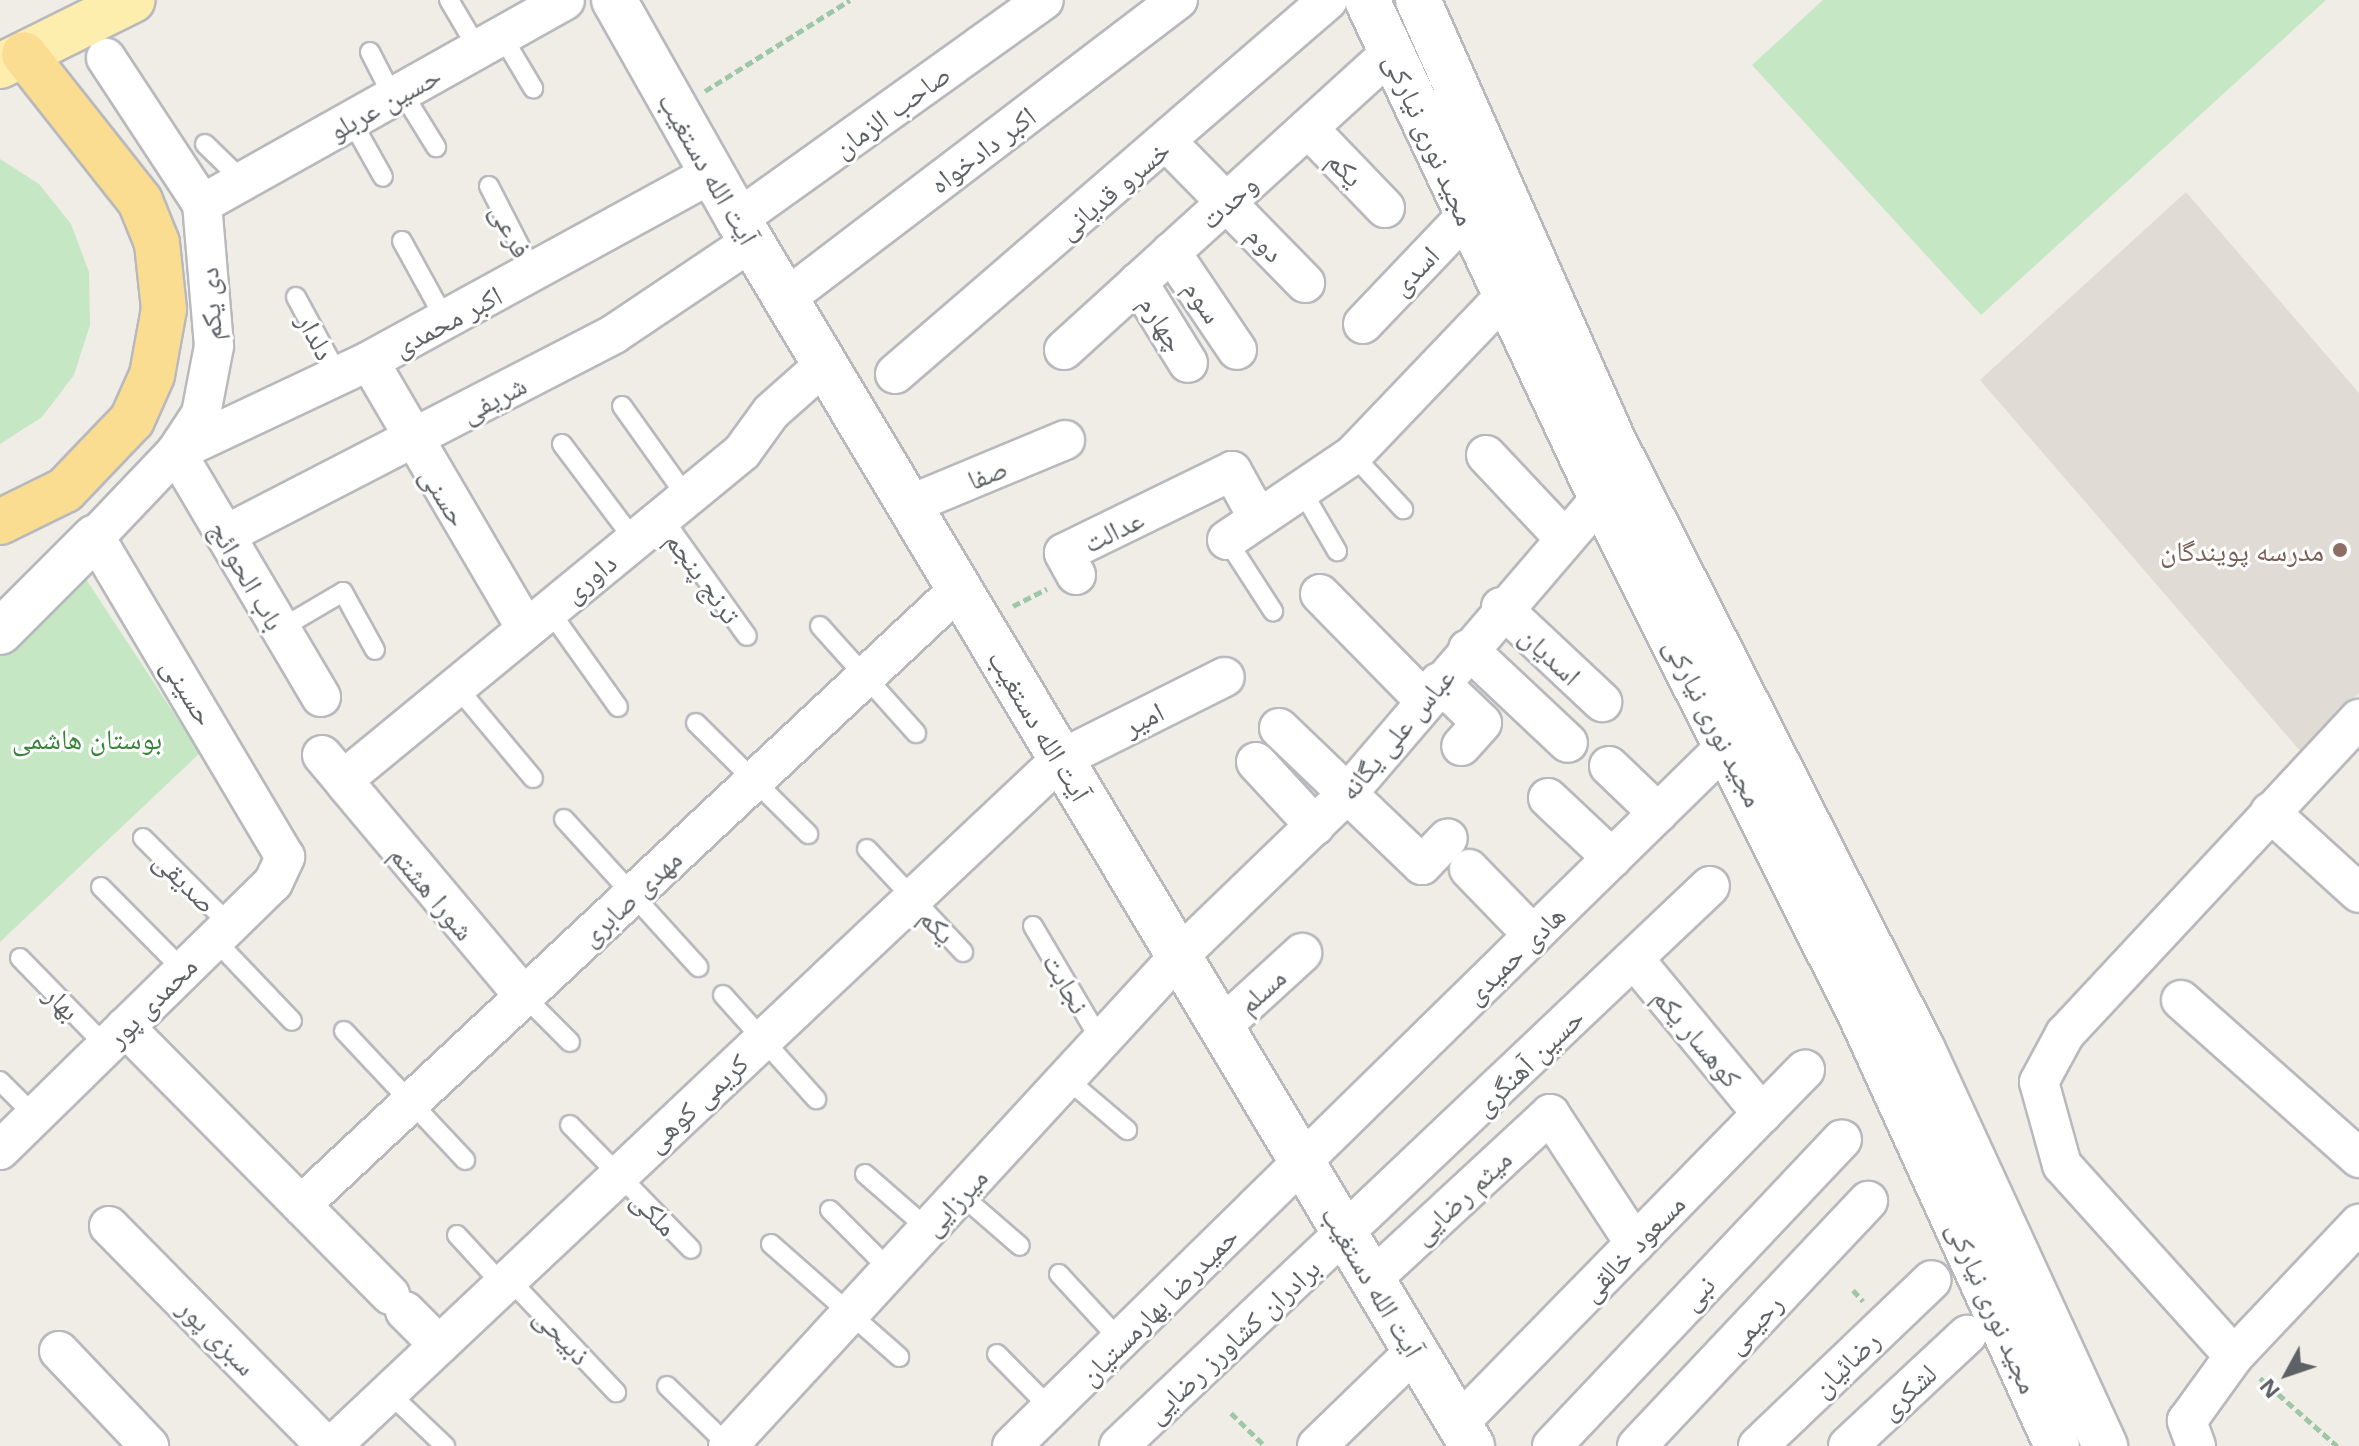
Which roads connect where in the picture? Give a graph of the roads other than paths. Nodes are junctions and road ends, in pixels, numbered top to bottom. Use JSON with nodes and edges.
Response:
{"nodes":[{"id":1,"x":133,"y":0,"type":"edge"},
{"id":2,"x":449,"y":0,"type":"edge"},
{"id":3,"x":565,"y":0,"type":"edge"},
{"id":4,"x":614,"y":0,"type":"edge"},
{"id":5,"x":1044,"y":0,"type":"edge"},
{"id":6,"x":1178,"y":0,"type":"edge"},
{"id":7,"x":1328,"y":0,"type":"edge"},
{"id":8,"x":1367,"y":0,"type":"edge"},
{"id":9,"x":1418,"y":0,"type":"edge"},
{"id":10,"x":490,"y":42,"type":"junction"},
{"id":11,"x":8,"y":50,"type":"edge"},
{"id":12,"x":370,"y":52,"type":"dead end"},
{"id":13,"x":1392,"y":52,"type":"junction"},
{"id":14,"x":106,"y":58,"type":"dead end"},
{"id":15,"x":533,"y":88,"type":"dead end"},
{"id":16,"x":398,"y":94,"type":"junction"},
{"id":17,"x":351,"y":120,"type":"junction"},
{"id":18,"x":1308,"y":128,"type":"junction"},
{"id":19,"x":1168,"y":143,"type":"junction"},
{"id":20,"x":205,"y":144,"type":"dead end"},
{"id":21,"x":436,"y":147,"type":"dead end"},
{"id":22,"x":711,"y":174,"type":"junction"},
{"id":23,"x":383,"y":177,"type":"dead end"},
{"id":24,"x":243,"y":181,"type":"junction"},
{"id":25,"x":489,"y":186,"type":"dead end"},
{"id":26,"x":1226,"y":203,"type":"junction"},
{"id":27,"x":202,"y":204,"type":"junction"},
{"id":28,"x":1385,"y":208,"type":"dead end"},
{"id":29,"x":1465,"y":217,"type":"junction"},
{"id":30,"x":744,"y":231,"type":"junction"},
{"id":31,"x":402,"y":241,"type":"dead end"},
{"id":32,"x":1171,"y":252,"type":"junction"},
{"id":33,"x":534,"y":274,"type":"junction"},
{"id":34,"x":1138,"y":282,"type":"junction"},
{"id":35,"x":1305,"y":283,"type":"dead end"},
{"id":36,"x":1505,"y":296,"type":"junction"},
{"id":37,"x":296,"y":297,"type":"dead end"},
{"id":38,"x":785,"y":299,"type":"junction"},
{"id":39,"x":446,"y":321,"type":"junction"},
{"id":40,"x":1363,"y":324,"type":"dead end"},
{"id":41,"x":1064,"y":350,"type":"dead end"},
{"id":42,"x":1237,"y":350,"type":"dead end"},
{"id":43,"x":1188,"y":363,"type":"dead end"},
{"id":44,"x":825,"y":364,"type":"junction"},
{"id":45,"x":354,"y":368,"type":"junction"},
{"id":46,"x":895,"y":374,"type":"dead end"},
{"id":47,"x":622,"y":406,"type":"dead end"},
{"id":48,"x":1065,"y":440,"type":"dead end"},
{"id":49,"x":411,"y":441,"type":"junction"},
{"id":50,"x":562,"y":444,"type":"dead end"},
{"id":51,"x":176,"y":452,"type":"junction"},
{"id":52,"x":1353,"y":455,"type":"junction"},
{"id":53,"x":1486,"y":455,"type":"dead end"},
{"id":54,"x":1301,"y":489,"type":"junction"},
{"id":55,"x":1601,"y":498,"type":"junction"},
{"id":56,"x":909,"y":505,"type":"junction"},
{"id":57,"x":1403,"y":509,"type":"dead end"},
{"id":58,"x":661,"y":518,"type":"junction"},
{"id":59,"x":1258,"y":518,"type":"junction"},
{"id":60,"x":0,"y":522,"type":"edge"},
{"id":61,"x":225,"y":535,"type":"junction"},
{"id":62,"x":95,"y":537,"type":"junction"},
{"id":63,"x":1564,"y":538,"type":"junction"},
{"id":64,"x":1227,"y":540,"type":"joint"},
{"id":65,"x":1337,"y":551,"type":"dead end"},
{"id":66,"x":1076,"y":575,"type":"road end"},
{"id":67,"x":1320,"y":594,"type":"dead end"},
{"id":68,"x":969,"y":606,"type":"junction"},
{"id":69,"x":1501,"y":607,"type":"junction"},
{"id":70,"x":1273,"y":611,"type":"dead end"},
{"id":71,"x":538,"y":619,"type":"junction"},
{"id":72,"x":820,"y":626,"type":"dead end"},
{"id":73,"x":280,"y":629,"type":"junction"},
{"id":74,"x":0,"y":632,"type":"edge"},
{"id":75,"x":747,"y":636,"type":"dead end"},
{"id":76,"x":1468,"y":649,"type":"junction"},
{"id":77,"x":375,"y":650,"type":"dead end"},
{"id":78,"x":866,"y":676,"type":"junction"},
{"id":79,"x":1225,"y":677,"type":"dead end"},
{"id":80,"x":456,"y":686,"type":"junction"},
{"id":81,"x":1431,"y":691,"type":"junction"},
{"id":82,"x":321,"y":697,"type":"dead end"},
{"id":83,"x":1602,"y":702,"type":"dead end"},
{"id":84,"x":618,"y":707,"type":"dead end"},
{"id":85,"x":2359,"y":719,"type":"edge"},
{"id":86,"x":696,"y":723,"type":"dead end"},
{"id":87,"x":1279,"y":728,"type":"dead end"},
{"id":88,"x":916,"y":733,"type":"dead end"},
{"id":89,"x":1742,"y":736,"type":"junction"},
{"id":90,"x":1568,"y":743,"type":"dead end"},
{"id":91,"x":1461,"y":746,"type":"dead end"},
{"id":92,"x":1061,"y":759,"type":"junction"},
{"id":93,"x":1256,"y":762,"type":"dead end"},
{"id":94,"x":1609,"y":766,"type":"dead end"},
{"id":95,"x":337,"y":773,"type":"joint"},
{"id":96,"x":533,"y":778,"type":"dead end"},
{"id":97,"x":753,"y":781,"type":"junction"},
{"id":98,"x":1348,"y":793,"type":"junction"},
{"id":99,"x":1548,"y":798,"type":"dead end"},
{"id":100,"x":2270,"y":812,"type":"junction"},
{"id":101,"x":1658,"y":813,"type":"junction"},
{"id":102,"x":564,"y":819,"type":"dead end"},
{"id":103,"x":1315,"y":826,"type":"junction"},
{"id":104,"x":808,"y":834,"type":"dead end"},
{"id":105,"x":143,"y":838,"type":"dead end"},
{"id":106,"x":283,"y":844,"type":"joint"},
{"id":107,"x":867,"y":849,"type":"dead end"},
{"id":108,"x":1612,"y":858,"type":"junction"},
{"id":109,"x":1710,"y":886,"type":"dead end"},
{"id":110,"x":101,"y":887,"type":"dead end"},
{"id":111,"x":2359,"y":893,"type":"edge"},
{"id":112,"x":632,"y":895,"type":"junction"},
{"id":113,"x":912,"y":899,"type":"junction"},
{"id":114,"x":1033,"y":926,"type":"dead end"},
{"id":115,"x":222,"y":932,"type":"junction"},
{"id":116,"x":1533,"y":935,"type":"junction"},
{"id":117,"x":963,"y":952,"type":"dead end"},
{"id":118,"x":1302,"y":953,"type":"dead end"},
{"id":119,"x":1179,"y":956,"type":"junction"},
{"id":120,"x":20,"y":958,"type":"dead end"},
{"id":121,"x":1634,"y":959,"type":"junction"},
{"id":122,"x":698,"y":967,"type":"dead end"},
{"id":123,"x":183,"y":970,"type":"junction"},
{"id":124,"x":723,"y":995,"type":"dead end"},
{"id":125,"x":524,"y":996,"type":"junction"},
{"id":126,"x":2181,"y":1000,"type":"dead end"},
{"id":127,"x":292,"y":1021,"type":"dead end"},
{"id":128,"x":1221,"y":1027,"type":"junction"},
{"id":129,"x":344,"y":1031,"type":"dead end"},
{"id":130,"x":116,"y":1036,"type":"junction"},
{"id":131,"x":762,"y":1040,"type":"junction"},
{"id":132,"x":1101,"y":1041,"type":"junction"},
{"id":133,"x":570,"y":1042,"type":"dead end"},
{"id":134,"x":1805,"y":1070,"type":"dead end"},
{"id":135,"x":1067,"y":1079,"type":"junction"},
{"id":136,"x":0,"y":1081,"type":"edge"},
{"id":137,"x":816,"y":1099,"type":"dead end"},
{"id":138,"x":411,"y":1102,"type":"junction"},
{"id":139,"x":1762,"y":1114,"type":"junction"},
{"id":140,"x":35,"y":1116,"type":"junction"},
{"id":141,"x":570,"y":1125,"type":"dead end"},
{"id":142,"x":1127,"y":1130,"type":"dead end"},
{"id":143,"x":1842,"y":1139,"type":"dead end"},
{"id":144,"x":0,"y":1150,"type":"edge"},
{"id":145,"x":2359,"y":1158,"type":"edge"},
{"id":146,"x":465,"y":1160,"type":"dead end"},
{"id":147,"x":1302,"y":1162,"type":"junction"},
{"id":148,"x":865,"y":1174,"type":"dead end"},
{"id":149,"x":619,"y":1175,"type":"junction"},
{"id":150,"x":960,"y":1194,"type":"junction"},
{"id":151,"x":1868,"y":1201,"type":"dead end"},
{"id":152,"x":301,"y":1205,"type":"junction"},
{"id":153,"x":830,"y":1210,"type":"dead end"},
{"id":154,"x":2359,"y":1224,"type":"edge"},
{"id":155,"x":109,"y":1226,"type":"dead end"},
{"id":156,"x":928,"y":1229,"type":"junction"},
{"id":157,"x":457,"y":1235,"type":"dead end"},
{"id":158,"x":1346,"y":1235,"type":"junction"},
{"id":159,"x":771,"y":1244,"type":"dead end"},
{"id":160,"x":1635,"y":1244,"type":"junction"},
{"id":161,"x":1020,"y":1246,"type":"dead end"},
{"id":162,"x":691,"y":1249,"type":"dead end"},
{"id":163,"x":890,"y":1270,"type":"junction"},
{"id":164,"x":1059,"y":1274,"type":"dead end"},
{"id":165,"x":1372,"y":1279,"type":"junction"},
{"id":166,"x":1932,"y":1280,"type":"dead end"},
{"id":167,"x":506,"y":1282,"type":"junction"},
{"id":168,"x":850,"y":1314,"type":"junction"},
{"id":169,"x":1967,"y":1335,"type":"dead end"},
{"id":170,"x":1120,"y":1340,"type":"junction"},
{"id":171,"x":439,"y":1345,"type":"junction"},
{"id":172,"x":59,"y":1351,"type":"dead end"},
{"id":173,"x":1415,"y":1351,"type":"junction"},
{"id":174,"x":997,"y":1354,"type":"dead end"},
{"id":175,"x":2234,"y":1356,"type":"junction"},
{"id":176,"x":899,"y":1357,"type":"dead end"},
{"id":177,"x":667,"y":1386,"type":"dead end"},
{"id":178,"x":388,"y":1392,"type":"junction"},
{"id":179,"x":616,"y":1392,"type":"dead end"},
{"id":180,"x":1051,"y":1409,"type":"junction"},
{"id":181,"x":1465,"y":1435,"type":"edge"},
{"id":182,"x":149,"y":1446,"type":"edge"},
{"id":183,"x":329,"y":1446,"type":"edge"},
{"id":184,"x":445,"y":1446,"type":"edge"},
{"id":185,"x":729,"y":1446,"type":"edge"},
{"id":186,"x":1012,"y":1446,"type":"edge"},
{"id":187,"x":1119,"y":1446,"type":"edge"},
{"id":188,"x":1317,"y":1446,"type":"edge"},
{"id":189,"x":1552,"y":1446,"type":"edge"},
{"id":190,"x":1637,"y":1446,"type":"edge"},
{"id":191,"x":1758,"y":1446,"type":"edge"},
{"id":192,"x":1848,"y":1446,"type":"edge"},
{"id":193,"x":2057,"y":1446,"type":"edge"},
{"id":194,"x":2105,"y":1446,"type":"edge"},
{"id":195,"x":2196,"y":1446,"type":"edge"}],
"edges":[{"from":1,"to":11,"type":"main road"},
{"from":2,"to":10,"type":"lane"},
{"from":3,"to":10,"type":"street","name":"حسین عربلو"},
{"from":4,"to":22,"type":"main road","name":"آیت الله دستغیب"},
{"from":5,"to":30,"type":"street","name":"صاحب الزمان"},
{"from":6,"to":38,"type":"street","name":"اکبر دادخواه"},
{"from":7,"to":19,"type":"street","name":"خسرو قدیانی"},
{"from":8,"to":13,"type":"main road","name":"مجید نوری نیارکی"},
{"from":9,"to":89,"type":"main road","name":"مجید نوری نیارکی"},
{"from":10,"to":15,"type":"lane"},
{"from":10,"to":16,"type":"street","name":"حسین عربلو"},
{"from":11,"to":60,"type":"highway"},
{"from":12,"to":16,"type":"lane"},
{"from":13,"to":18,"type":"street","name":"وحدت"},
{"from":13,"to":29,"type":"main road","name":"مجید نوری نیارکی"},
{"from":14,"to":27,"type":"street","name":"دی یکم"},
{"from":16,"to":17,"type":"street","name":"حسین عربلو"},
{"from":16,"to":21,"type":"lane"},
{"from":17,"to":23,"type":"lane"},
{"from":17,"to":24,"type":"street","name":"حسین عربلو"},
{"from":18,"to":26,"type":"street","name":"وحدت"},
{"from":18,"to":28,"type":"street","name":"یکم"},
{"from":19,"to":26,"type":"street","name":"دوم"},
{"from":19,"to":46,"type":"street","name":"خسرو قدیانی"},
{"from":20,"to":24,"type":"lane"},
{"from":22,"to":30,"type":"main road","name":"آیت الله دستغیب"},
{"from":22,"to":33,"type":"street","name":"اکبر محمدی"},
{"from":24,"to":27,"type":"street","name":"حسین عربلو"},
{"from":25,"to":33,"type":"lane","name":"فرعی"},
{"from":26,"to":32,"type":"street","name":"وحدت"},
{"from":26,"to":35,"type":"street","name":"دوم"},
{"from":27,"to":51,"type":"street","name":"دی یکم"},
{"from":29,"to":36,"type":"main road","name":"مجید نوری نیارکی"},
{"from":29,"to":40,"type":"street","name":"اسدی"},
{"from":30,"to":38,"type":"main road","name":"آیت الله دستغیب"},
{"from":30,"to":49,"type":"street","name":"شریفی"},
{"from":31,"to":39,"type":"lane"},
{"from":32,"to":34,"type":"street","name":"وحدت"},
{"from":32,"to":42,"type":"street","name":"سوم"},
{"from":33,"to":39,"type":"street","name":"اکبر محمدی"},
{"from":34,"to":41,"type":"street","name":"وحدت"},
{"from":34,"to":43,"type":"street","name":"چهارم"},
{"from":36,"to":52,"type":"street"},
{"from":36,"to":55,"type":"main road","name":"مجید نوری نیارکی"},
{"from":37,"to":45,"type":"lane","name":"دلدار"},
{"from":38,"to":44,"type":"main road","name":"آیت الله دستغیب"},
{"from":39,"to":45,"type":"street","name":"اکبر محمدی"},
{"from":44,"to":56,"type":"main road","name":"آیت الله دستغیب"},
{"from":44,"to":58,"type":"street","name":"داوری"},
{"from":45,"to":49,"type":"street","name":"حسنی"},
{"from":45,"to":51,"type":"street","name":"اکبر محمدی"},
{"from":47,"to":58,"type":"lane"},
{"from":48,"to":56,"type":"street","name":"صفا"},
{"from":49,"to":61,"type":"street","name":"شریفی"},
{"from":49,"to":71,"type":"street","name":"حسنی"},
{"from":50,"to":58,"type":"lane"},
{"from":51,"to":61,"type":"street","name":"باب الحوائج"},
{"from":51,"to":62,"type":"street","name":"دی یکم"},
{"from":52,"to":54,"type":"street"},
{"from":52,"to":57,"type":"lane"},
{"from":53,"to":63,"type":"street"},
{"from":54,"to":59,"type":"street"},
{"from":54,"to":65,"type":"lane"},
{"from":55,"to":63,"type":"street","name":"عباس علی یگانه"},
{"from":55,"to":89,"type":"main road","name":"مجید نوری نیارکی"},
{"from":56,"to":68,"type":"main road","name":"آیت الله دستغیب"},
{"from":58,"to":71,"type":"street","name":"داوری"},
{"from":58,"to":75,"type":"lane","name":"ترنج پنجم"},
{"from":59,"to":64,"type":"street"},
{"from":59,"to":66,"type":"street","name":"عدالت"},
{"from":61,"to":73,"type":"street","name":"باب الحوائج"},
{"from":62,"to":74,"type":"main road"},
{"from":62,"to":106,"type":"street","name":"حسینی"},
{"from":63,"to":69,"type":"street","name":"عباس علی یگانه"},
{"from":64,"to":70,"type":"lane"},
{"from":67,"to":81,"type":"street"},
{"from":68,"to":78,"type":"street","name":"مهدی صابری"},
{"from":68,"to":92,"type":"main road","name":"آیت الله دستغیب"},
{"from":69,"to":76,"type":"street","name":"عباس علی یگانه"},
{"from":69,"to":83,"type":"street","name":"اسدیان"},
{"from":71,"to":80,"type":"street","name":"داوری"},
{"from":71,"to":84,"type":"lane"},
{"from":72,"to":78,"type":"lane"},
{"from":73,"to":77,"type":"lane"},
{"from":73,"to":82,"type":"street","name":"باب الحوائج"},
{"from":76,"to":81,"type":"street","name":"عباس علی یگانه"},
{"from":76,"to":90,"type":"street"},
{"from":78,"to":88,"type":"lane"},
{"from":78,"to":97,"type":"street","name":"مهدی صابری"},
{"from":79,"to":92,"type":"street","name":"امیر"},
{"from":80,"to":95,"type":"street","name":"داوری"},
{"from":80,"to":96,"type":"lane"},
{"from":81,"to":91,"type":"street"},
{"from":81,"to":98,"type":"street","name":"عباس علی یگانه"},
{"from":85,"to":100,"type":"street"},
{"from":86,"to":97,"type":"lane"},
{"from":87,"to":98,"type":"street"},
{"from":89,"to":101,"type":"street","name":"هادی حمیدی"},
{"from":89,"to":193,"type":"main road","name":"مجید نوری نیارکی"},
{"from":89,"to":194,"type":"main road","name":"مجید نوری نیارکی"},
{"from":92,"to":113,"type":"street","name":"کریمی کوهی"},
{"from":92,"to":119,"type":"main road","name":"آیت الله دستغیب"},
{"from":93,"to":103,"type":"street"},
{"from":94,"to":101,"type":"street"},
{"from":95,"to":125,"type":"street","name":"شورا هشتم"},
{"from":97,"to":104,"type":"lane"},
{"from":97,"to":112,"type":"street","name":"مهدی صابری"},
{"from":98,"to":103,"type":"street","name":"عباس علی یگانه"},
{"from":98,"to":116,"type":"street"},
{"from":99,"to":108,"type":"street"},
{"from":100,"to":111,"type":"street"},
{"from":100,"to":175,"type":"street"},
{"from":101,"to":108,"type":"street","name":"هادی حمیدی"},
{"from":102,"to":112,"type":"lane"},
{"from":103,"to":119,"type":"street","name":"عباس علی یگانه"},
{"from":105,"to":115,"type":"lane","name":"صدیقی"},
{"from":106,"to":115,"type":"street","name":"محمدی پور"},
{"from":107,"to":113,"type":"lane","name":"یکم"},
{"from":108,"to":116,"type":"street","name":"هادی حمیدی"},
{"from":109,"to":121,"type":"street","name":"حسین آهنگری"},
{"from":110,"to":123,"type":"lane"},
{"from":112,"to":122,"type":"lane"},
{"from":112,"to":125,"type":"street","name":"مهدی صابری"},
{"from":113,"to":117,"type":"lane","name":"یکم"},
{"from":113,"to":131,"type":"street","name":"کریمی کوهی"},
{"from":114,"to":132,"type":"lane","name":"نجابت"},
{"from":115,"to":123,"type":"street","name":"محمدی پور"},
{"from":115,"to":127,"type":"lane","name":"صدیقی"},
{"from":116,"to":147,"type":"street","name":"هادی حمیدی"},
{"from":118,"to":128,"type":"street","name":"مسلم"},
{"from":119,"to":128,"type":"main road","name":"آیت الله دستغیب"},
{"from":119,"to":132,"type":"street","name":"میرزایی"},
{"from":120,"to":130,"type":"lane","name":"بهار"},
{"from":121,"to":139,"type":"street","name":"کوهسار یکم"},
{"from":121,"to":158,"type":"street","name":"حسین آهنگری"},
{"from":123,"to":130,"type":"street","name":"محمدی پور"},
{"from":124,"to":131,"type":"lane"},
{"from":125,"to":133,"type":"lane"},
{"from":125,"to":138,"type":"street","name":"مهدی صابری"},
{"from":126,"to":145,"type":"street"},
{"from":128,"to":147,"type":"main road","name":"آیت الله دستغیب"},
{"from":129,"to":138,"type":"lane"},
{"from":130,"to":140,"type":"street","name":"محمدی پور"},
{"from":130,"to":152,"type":"street"},
{"from":131,"to":137,"type":"lane"},
{"from":131,"to":149,"type":"street","name":"کریمی کوهی"},
{"from":132,"to":135,"type":"street","name":"میرزایی"},
{"from":134,"to":139,"type":"street","name":"مسعود خالقی"},
{"from":135,"to":142,"type":"lane"},
{"from":135,"to":150,"type":"street","name":"میرزایی"},
{"from":136,"to":140,"type":"lane"},
{"from":138,"to":146,"type":"lane"},
{"from":138,"to":152,"type":"street","name":"مهدی صابری"},
{"from":139,"to":160,"type":"street","name":"مسعود خالقی"},
{"from":140,"to":144,"type":"street","name":"محمدی پور"},
{"from":141,"to":149,"type":"lane","name":"ملکی"},
{"from":143,"to":189,"type":"street","name":"نبی"},
{"from":147,"to":158,"type":"main road","name":"آیت الله دستغیب"},
{"from":147,"to":170,"type":"street","name":"حمیدرضا بهارمستیان"},
{"from":148,"to":156,"type":"lane"},
{"from":149,"to":162,"type":"lane","name":"ملکی"},
{"from":149,"to":167,"type":"street","name":"کریمی کوهی"},
{"from":150,"to":156,"type":"street","name":"میرزایی"},
{"from":150,"to":161,"type":"lane"},
{"from":151,"to":190,"type":"street","name":"رحیمی"},
{"from":152,"to":171,"type":"street"},
{"from":153,"to":163,"type":"lane"},
{"from":154,"to":175,"type":"street"},
{"from":155,"to":183,"type":"street","name":"سبزی پور"},
{"from":156,"to":163,"type":"street","name":"میرزایی"},
{"from":157,"to":167,"type":"lane","name":"ذبیحی"},
{"from":158,"to":165,"type":"main road","name":"آیت الله دستغیب"},
{"from":158,"to":187,"type":"street","name":"برادران کشاورز رضایی"},
{"from":159,"to":168,"type":"lane"},
{"from":160,"to":165,"type":"street","name":"میثم رضایی"},
{"from":160,"to":181,"type":"street","name":"مسعود خالقی"},
{"from":163,"to":168,"type":"street","name":"میرزایی"},
{"from":164,"to":170,"type":"lane"},
{"from":165,"to":173,"type":"main road","name":"آیت الله دستغیب"},
{"from":166,"to":191,"type":"street","name":"رضائیان"},
{"from":167,"to":171,"type":"street","name":"کریمی کوهی"},
{"from":167,"to":179,"type":"lane","name":"ذبیحی"},
{"from":168,"to":176,"type":"lane"},
{"from":168,"to":185,"type":"street","name":"میرزایی"},
{"from":169,"to":192,"type":"street","name":"لشکری"},
{"from":170,"to":180,"type":"street","name":"حمیدرضا بهارمستیان"},
{"from":171,"to":178,"type":"street","name":"کریمی کوهی"},
{"from":172,"to":182,"type":"street"},
{"from":173,"to":181,"type":"main road","name":"آیت الله دستغیب"},
{"from":173,"to":188,"type":"street"},
{"from":174,"to":180,"type":"lane"},
{"from":175,"to":195,"type":"street"},
{"from":177,"to":185,"type":"lane"},
{"from":178,"to":183,"type":"street","name":"کریمی کوهی"},
{"from":178,"to":184,"type":"lane"},
{"from":180,"to":186,"type":"street","name":"حمیدرضا بهارمستیان"}]}
